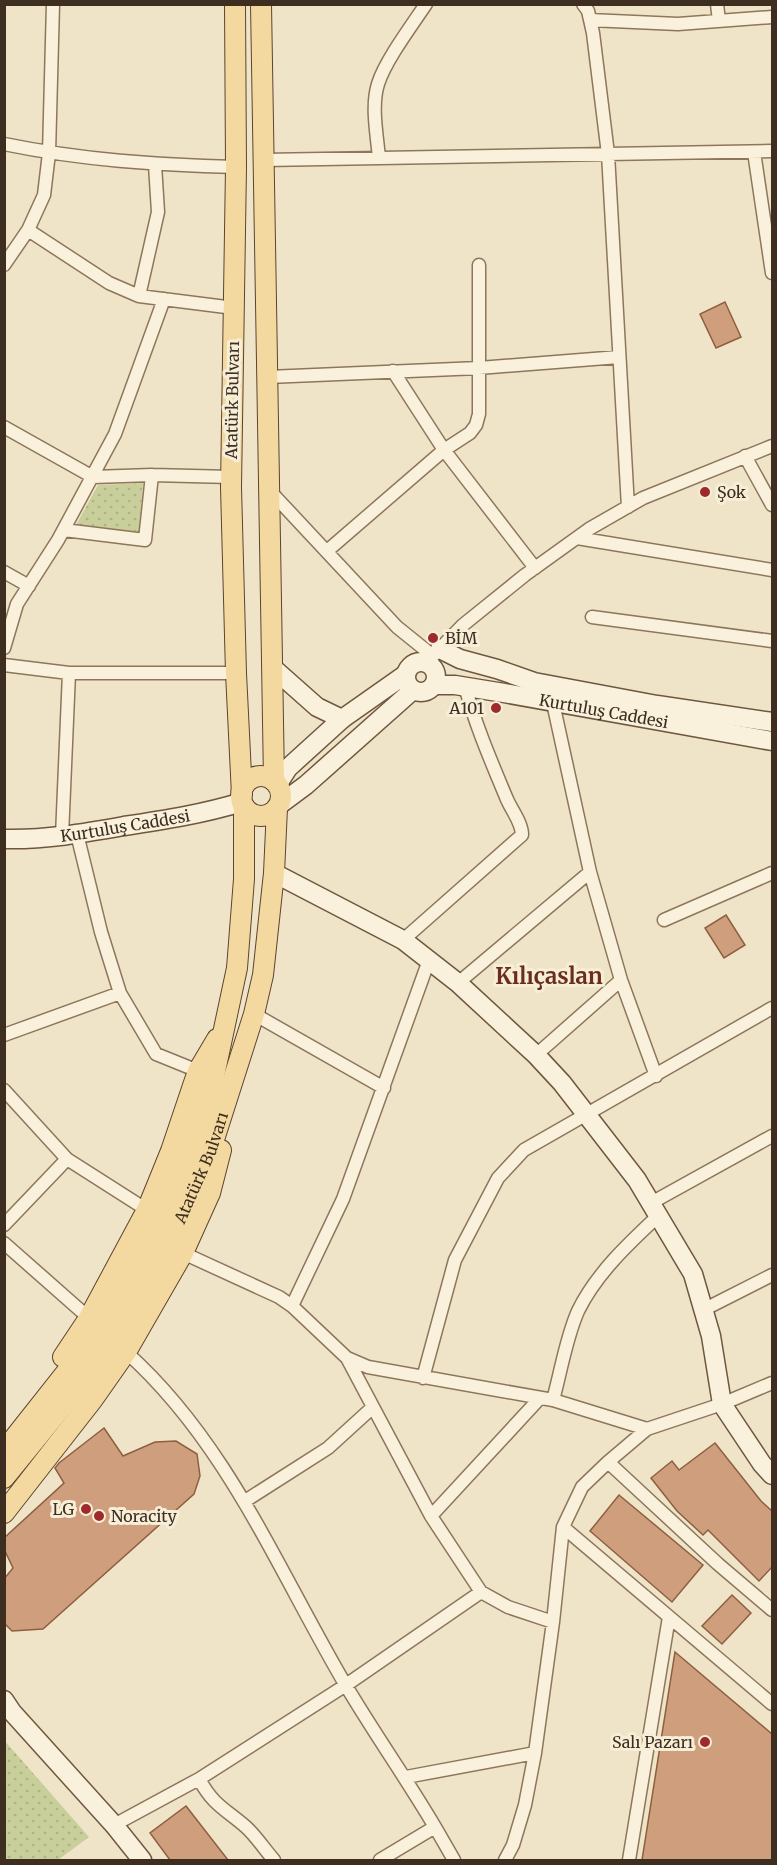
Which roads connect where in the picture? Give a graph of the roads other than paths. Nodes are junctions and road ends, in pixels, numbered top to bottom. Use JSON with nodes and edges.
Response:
{"nodes":[{"id":1,"x":53,"y":4,"type":"edge"},
{"id":2,"x":235,"y":4,"type":"edge"},
{"id":3,"x":261,"y":4,"type":"edge"},
{"id":4,"x":426,"y":4,"type":"edge"},
{"id":5,"x":583,"y":4,"type":"edge"},
{"id":6,"x":717,"y":4,"type":"edge"},
{"id":7,"x":772,"y":17,"type":"edge"},
{"id":8,"x":590,"y":20,"type":"junction"},
{"id":9,"x":720,"y":21,"type":"junction"},
{"id":10,"x":4,"y":144,"type":"edge"},
{"id":11,"x":772,"y":151,"type":"edge"},
{"id":12,"x":754,"y":152,"type":"junction"},
{"id":13,"x":49,"y":153,"type":"junction"},
{"id":14,"x":608,"y":154,"type":"junction"},
{"id":15,"x":379,"y":158,"type":"junction"},
{"id":16,"x":264,"y":160,"type":"junction"},
{"id":17,"x":155,"y":165,"type":"junction"},
{"id":18,"x":236,"y":167,"type":"junction"},
{"id":19,"x":28,"y":230,"type":"junction"},
{"id":20,"x":4,"y":265,"type":"edge"},
{"id":21,"x":479,"y":265,"type":"dead end"},
{"id":22,"x":772,"y":273,"type":"edge"},
{"id":23,"x":139,"y":296,"type":"junction"},
{"id":24,"x":164,"y":299,"type":"junction"},
{"id":25,"x":234,"y":308,"type":"junction"},
{"id":26,"x":619,"y":357,"type":"junction"},
{"id":27,"x":479,"y":368,"type":"junction"},
{"id":28,"x":393,"y":371,"type":"junction"},
{"id":29,"x":268,"y":377,"type":"junction"},
{"id":30,"x":4,"y":427,"type":"edge"},
{"id":31,"x":772,"y":446,"type":"edge"},
{"id":32,"x":444,"y":450,"type":"junction"},
{"id":33,"x":745,"y":456,"type":"junction"},
{"id":34,"x":152,"y":476,"type":"junction"},
{"id":35,"x":93,"y":477,"type":"junction"},
{"id":36,"x":231,"y":477,"type":"junction"},
{"id":37,"x":270,"y":491,"type":"junction"},
{"id":38,"x":772,"y":505,"type":"edge"},
{"id":39,"x":628,"y":507,"type":"junction"},
{"id":40,"x":64,"y":530,"type":"junction"},
{"id":41,"x":577,"y":538,"type":"junction"},
{"id":42,"x":327,"y":551,"type":"junction"},
{"id":43,"x":535,"y":568,"type":"junction"},
{"id":44,"x":772,"y":570,"type":"edge"},
{"id":45,"x":4,"y":572,"type":"edge"},
{"id":46,"x":29,"y":586,"type":"junction"},
{"id":47,"x":592,"y":617,"type":"dead end"},
{"id":48,"x":772,"y":641,"type":"edge"},
{"id":49,"x":4,"y":648,"type":"edge"},
{"id":50,"x":433,"y":656,"type":"junction"},
{"id":51,"x":4,"y":665,"type":"edge"},
{"id":52,"x":273,"y":668,"type":"junction"},
{"id":53,"x":69,"y":673,"type":"junction"},
{"id":54,"x":236,"y":673,"type":"junction"},
{"id":55,"x":410,"y":682,"type":"junction"},
{"id":56,"x":435,"y":685,"type":"junction"},
{"id":57,"x":465,"y":686,"type":"junction"},
{"id":58,"x":553,"y":703,"type":"junction"},
{"id":59,"x":342,"y":719,"type":"junction"},
{"id":60,"x":772,"y":722,"type":"edge"},
{"id":61,"x":772,"y":741,"type":"edge"},
{"id":62,"x":275,"y":783,"type":"junction"},
{"id":63,"x":243,"y":801,"type":"junction"},
{"id":64,"x":278,"y":807,"type":"junction"},
{"id":65,"x":69,"y":835,"type":"junction"},
{"id":66,"x":4,"y":839,"type":"edge"},
{"id":67,"x":591,"y":872,"type":"junction"},
{"id":68,"x":274,"y":873,"type":"junction"},
{"id":69,"x":772,"y":873,"type":"edge"},
{"id":70,"x":664,"y":920,"type":"dead end"},
{"id":71,"x":403,"y":940,"type":"junction"},
{"id":72,"x":429,"y":960,"type":"junction"},
{"id":73,"x":621,"y":980,"type":"junction"},
{"id":74,"x":458,"y":983,"type":"junction"},
{"id":75,"x":120,"y":993,"type":"junction"},
{"id":76,"x":772,"y":1008,"type":"edge"},
{"id":77,"x":254,"y":1014,"type":"junction"},
{"id":78,"x":226,"y":1024,"type":"junction"},
{"id":79,"x":4,"y":1035,"type":"edge"},
{"id":80,"x":536,"y":1055,"type":"junction"},
{"id":81,"x":198,"y":1071,"type":"junction"},
{"id":82,"x":656,"y":1076,"type":"junction"},
{"id":83,"x":384,"y":1088,"type":"junction"},
{"id":84,"x":4,"y":1090,"type":"edge"},
{"id":85,"x":587,"y":1115,"type":"junction"},
{"id":86,"x":772,"y":1136,"type":"edge"},
{"id":87,"x":68,"y":1159,"type":"junction"},
{"id":88,"x":655,"y":1209,"type":"junction"},
{"id":89,"x":147,"y":1210,"type":"junction"},
{"id":90,"x":4,"y":1225,"type":"edge"},
{"id":91,"x":4,"y":1243,"type":"edge"},
{"id":92,"x":183,"y":1253,"type":"junction"},
{"id":93,"x":772,"y":1275,"type":"edge"},
{"id":94,"x":292,"y":1306,"type":"junction"},
{"id":95,"x":703,"y":1310,"type":"junction"},
{"id":96,"x":89,"y":1318,"type":"junction"},
{"id":97,"x":126,"y":1352,"type":"junction"},
{"id":98,"x":347,"y":1358,"type":"junction"},
{"id":99,"x":423,"y":1378,"type":"junction"},
{"id":100,"x":772,"y":1383,"type":"edge"},
{"id":101,"x":540,"y":1398,"type":"junction"},
{"id":102,"x":554,"y":1400,"type":"junction"},
{"id":103,"x":722,"y":1404,"type":"junction"},
{"id":104,"x":373,"y":1407,"type":"junction"},
{"id":105,"x":647,"y":1429,"type":"junction"},
{"id":106,"x":4,"y":1433,"type":"edge"},
{"id":107,"x":4,"y":1451,"type":"edge"},
{"id":108,"x":608,"y":1462,"type":"junction"},
{"id":109,"x":772,"y":1475,"type":"edge"},
{"id":110,"x":4,"y":1478,"type":"edge"},
{"id":111,"x":245,"y":1501,"type":"junction"},
{"id":112,"x":4,"y":1513,"type":"edge"},
{"id":113,"x":431,"y":1516,"type":"junction"},
{"id":114,"x":562,"y":1527,"type":"junction"},
{"id":115,"x":482,"y":1592,"type":"junction"},
{"id":116,"x":772,"y":1610,"type":"edge"},
{"id":117,"x":669,"y":1617,"type":"junction"},
{"id":118,"x":553,"y":1622,"type":"junction"},
{"id":119,"x":346,"y":1685,"type":"junction"},
{"id":120,"x":772,"y":1704,"type":"edge"},
{"id":121,"x":7,"y":1706,"type":"edge"},
{"id":122,"x":535,"y":1753,"type":"junction"},
{"id":123,"x":406,"y":1777,"type":"junction"},
{"id":124,"x":198,"y":1779,"type":"junction"},
{"id":125,"x":114,"y":1825,"type":"junction"},
{"id":126,"x":435,"y":1827,"type":"junction"},
{"id":127,"x":142,"y":1860,"type":"edge"},
{"id":128,"x":274,"y":1860,"type":"edge"},
{"id":129,"x":380,"y":1860,"type":"edge"},
{"id":130,"x":454,"y":1860,"type":"edge"},
{"id":131,"x":505,"y":1860,"type":"edge"},
{"id":132,"x":629,"y":1860,"type":"edge"}],
"edges":[{"from":1,"to":13,"type":"street"},
{"from":2,"to":18,"type":"main road","name":"Atatürk Bulvarı"},
{"from":3,"to":16,"type":"main road","name":"Atatürk Bulvarı"},
{"from":4,"to":15,"type":"street"},
{"from":5,"to":8,"type":"street"},
{"from":6,"to":9,"type":"street"},
{"from":7,"to":9,"type":"street"},
{"from":8,"to":9,"type":"street"},
{"from":8,"to":14,"type":"street"},
{"from":10,"to":13,"type":"street"},
{"from":11,"to":12,"type":"street"},
{"from":12,"to":14,"type":"street"},
{"from":12,"to":22,"type":"street"},
{"from":13,"to":17,"type":"street"},
{"from":13,"to":19,"type":"street"},
{"from":14,"to":15,"type":"street"},
{"from":14,"to":26,"type":"street"},
{"from":15,"to":16,"type":"street"},
{"from":16,"to":29,"type":"main road","name":"Atatürk Bulvarı"},
{"from":17,"to":18,"type":"street"},
{"from":17,"to":23,"type":"street"},
{"from":18,"to":25,"type":"main road","name":"Atatürk Bulvarı"},
{"from":19,"to":20,"type":"street"},
{"from":19,"to":23,"type":"street"},
{"from":21,"to":27,"type":"street"},
{"from":23,"to":24,"type":"street"},
{"from":24,"to":25,"type":"street"},
{"from":24,"to":35,"type":"street"},
{"from":25,"to":36,"type":"main road","name":"Atatürk Bulvarı"},
{"from":26,"to":27,"type":"street"},
{"from":26,"to":39,"type":"street"},
{"from":27,"to":28,"type":"street"},
{"from":27,"to":32,"type":"street"},
{"from":28,"to":29,"type":"street"},
{"from":28,"to":32,"type":"street"},
{"from":29,"to":37,"type":"main road","name":"Atatürk Bulvarı"},
{"from":30,"to":35,"type":"street"},
{"from":31,"to":33,"type":"street"},
{"from":32,"to":42,"type":"street"},
{"from":32,"to":43,"type":"street"},
{"from":33,"to":38,"type":"street"},
{"from":33,"to":39,"type":"street"},
{"from":34,"to":35,"type":"street"},
{"from":34,"to":36,"type":"street"},
{"from":34,"to":40,"type":"street"},
{"from":35,"to":40,"type":"street"},
{"from":36,"to":54,"type":"main road","name":"Atatürk Bulvarı"},
{"from":37,"to":42,"type":"street"},
{"from":37,"to":52,"type":"main road","name":"Atatürk Bulvarı"},
{"from":39,"to":41,"type":"street"},
{"from":40,"to":46,"type":"street"},
{"from":41,"to":43,"type":"street"},
{"from":41,"to":44,"type":"street"},
{"from":42,"to":50,"type":"street"},
{"from":43,"to":50,"type":"street"},
{"from":45,"to":46,"type":"street"},
{"from":46,"to":49,"type":"street"},
{"from":47,"to":48,"type":"street"},
{"from":50,"to":55,"type":"main road"},
{"from":50,"to":56,"type":"main road"},
{"from":50,"to":60,"type":"main road"},
{"from":51,"to":53,"type":"street"},
{"from":52,"to":59,"type":"main road"},
{"from":52,"to":62,"type":"main road","name":"Atatürk Bulvarı"},
{"from":53,"to":54,"type":"street"},
{"from":53,"to":65,"type":"street"},
{"from":54,"to":63,"type":"main road","name":"Atatürk Bulvarı"},
{"from":55,"to":56,"type":"main road","name":"Kurtuluş Caddesi"},
{"from":55,"to":59,"type":"main road"},
{"from":55,"to":64,"type":"main road"},
{"from":56,"to":57,"type":"main road","name":"Kurtuluş Caddesi"},
{"from":57,"to":58,"type":"main road","name":"Kurtuluş Caddesi"},
{"from":57,"to":71,"type":"street"},
{"from":58,"to":61,"type":"main road","name":"Kurtuluş Caddesi"},
{"from":58,"to":67,"type":"street"},
{"from":59,"to":62,"type":"main road"},
{"from":62,"to":63,"type":"main road"},
{"from":62,"to":64,"type":"main road"},
{"from":63,"to":64,"type":"main road"},
{"from":63,"to":65,"type":"main road","name":"Kurtuluş Caddesi"},
{"from":63,"to":78,"type":"main road","name":"Atatürk Bulvarı"},
{"from":64,"to":68,"type":"main road","name":"Atatürk Bulvarı"},
{"from":65,"to":66,"type":"main road","name":"Kurtuluş Caddesi"},
{"from":65,"to":75,"type":"street"},
{"from":67,"to":73,"type":"street"},
{"from":67,"to":74,"type":"street"},
{"from":68,"to":71,"type":"main road"},
{"from":68,"to":77,"type":"main road","name":"Atatürk Bulvarı"},
{"from":69,"to":70,"type":"street"},
{"from":71,"to":72,"type":"main road"},
{"from":72,"to":74,"type":"main road"},
{"from":72,"to":83,"type":"street"},
{"from":73,"to":80,"type":"street"},
{"from":73,"to":82,"type":"street"},
{"from":74,"to":80,"type":"main road"},
{"from":75,"to":79,"type":"street"},
{"from":75,"to":81,"type":"street"},
{"from":76,"to":82,"type":"street"},
{"from":77,"to":83,"type":"street"},
{"from":77,"to":92,"type":"main road"},
{"from":77,"to":110,"type":"main road","name":"Atatürk Bulvarı"},
{"from":78,"to":81,"type":"main road"},
{"from":78,"to":107,"type":"main road","name":"Atatürk Bulvarı"},
{"from":80,"to":85,"type":"main road"},
{"from":81,"to":89,"type":"main road"},
{"from":82,"to":85,"type":"street"},
{"from":83,"to":94,"type":"street"},
{"from":84,"to":87,"type":"street"},
{"from":85,"to":88,"type":"main road"},
{"from":85,"to":99,"type":"street"},
{"from":86,"to":88,"type":"street"},
{"from":87,"to":89,"type":"street"},
{"from":87,"to":90,"type":"street"},
{"from":88,"to":95,"type":"main road"},
{"from":88,"to":102,"type":"street"},
{"from":89,"to":96,"type":"main road"},
{"from":91,"to":96,"type":"street"},
{"from":92,"to":94,"type":"street"},
{"from":92,"to":97,"type":"main road"},
{"from":93,"to":95,"type":"street"},
{"from":94,"to":98,"type":"street"},
{"from":95,"to":103,"type":"main road"},
{"from":96,"to":106,"type":"main road"},
{"from":97,"to":111,"type":"street"},
{"from":97,"to":112,"type":"main road"},
{"from":98,"to":99,"type":"street"},
{"from":98,"to":104,"type":"street"},
{"from":99,"to":101,"type":"street"},
{"from":100,"to":103,"type":"street"},
{"from":101,"to":102,"type":"street"},
{"from":101,"to":113,"type":"street"},
{"from":102,"to":105,"type":"street"},
{"from":103,"to":105,"type":"street"},
{"from":103,"to":109,"type":"main road"},
{"from":104,"to":111,"type":"street"},
{"from":104,"to":113,"type":"street"},
{"from":105,"to":108,"type":"street"},
{"from":108,"to":114,"type":"street"},
{"from":108,"to":116,"type":"street"},
{"from":111,"to":119,"type":"street"},
{"from":113,"to":115,"type":"street"},
{"from":114,"to":117,"type":"street"},
{"from":114,"to":118,"type":"street"},
{"from":115,"to":118,"type":"street"},
{"from":115,"to":119,"type":"street"},
{"from":117,"to":120,"type":"street"},
{"from":117,"to":132,"type":"street"},
{"from":118,"to":122,"type":"street"},
{"from":119,"to":123,"type":"street"},
{"from":119,"to":124,"type":"street"},
{"from":121,"to":125,"type":"main road"},
{"from":122,"to":123,"type":"street"},
{"from":122,"to":131,"type":"street"},
{"from":123,"to":126,"type":"street"},
{"from":124,"to":125,"type":"street"},
{"from":124,"to":128,"type":"street"},
{"from":125,"to":127,"type":"main road"},
{"from":126,"to":129,"type":"street"},
{"from":126,"to":130,"type":"street"}]}
